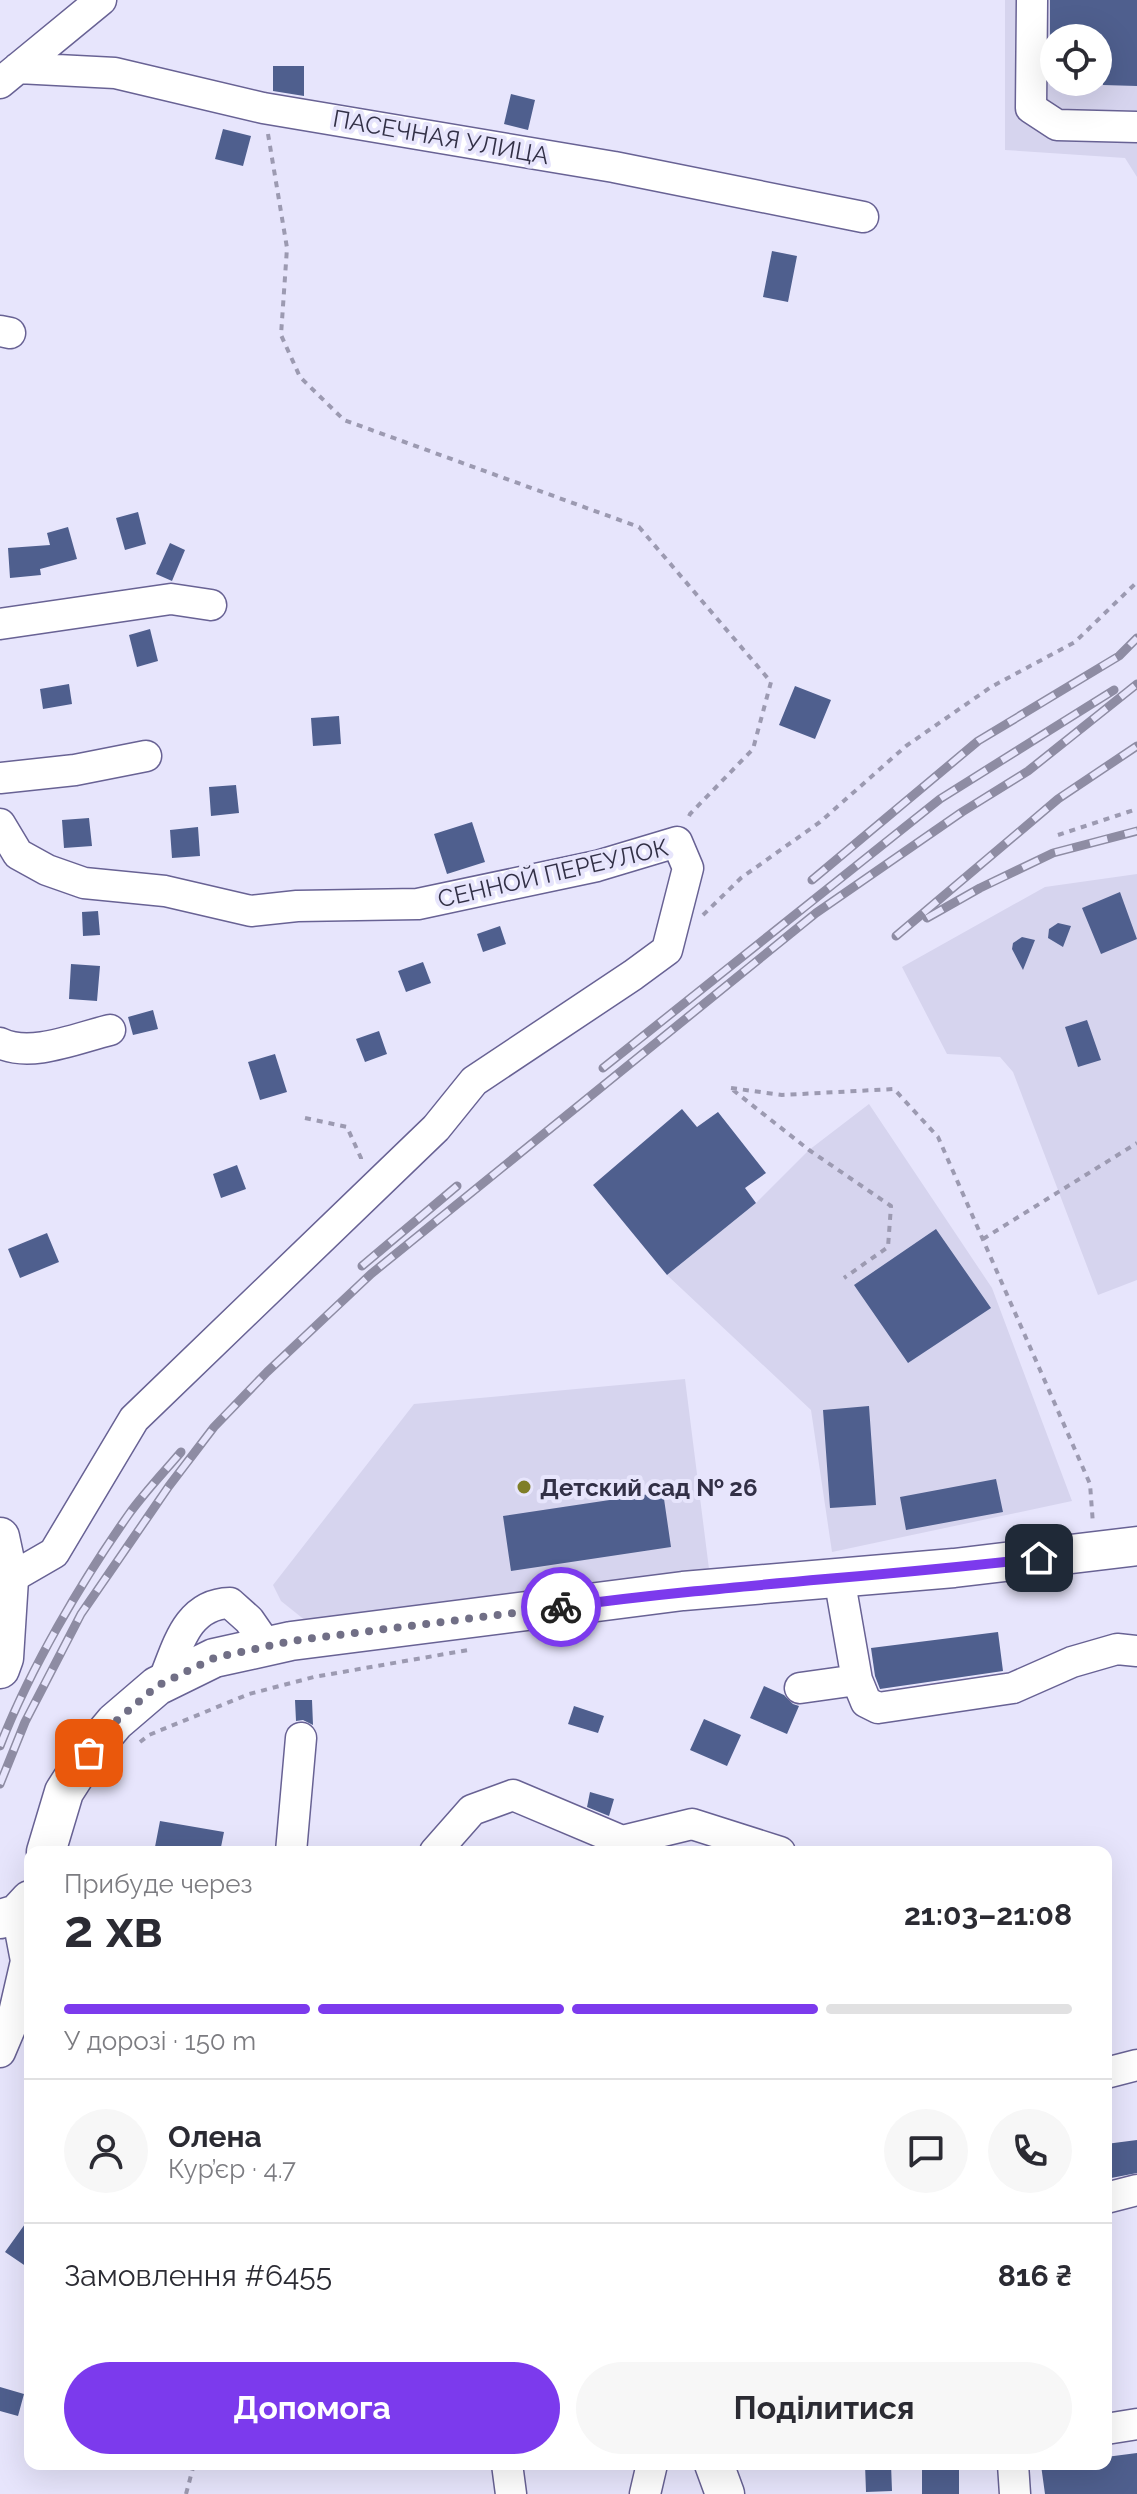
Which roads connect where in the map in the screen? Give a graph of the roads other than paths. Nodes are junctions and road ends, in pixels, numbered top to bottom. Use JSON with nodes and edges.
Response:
{"nodes":[{"id":1,"x":101,"y":0,"type":"edge"},
{"id":2,"x":1032,"y":0,"type":"edge"},
{"id":3,"x":5,"y":78,"type":"edge"},
{"id":4,"x":1137,"y":127,"type":"edge"},
{"id":5,"x":863,"y":217,"type":"dead end"},
{"id":6,"x":211,"y":605,"type":"dead end"},
{"id":7,"x":0,"y":624,"type":"edge"},
{"id":8,"x":146,"y":756,"type":"dead end"},
{"id":9,"x":0,"y":778,"type":"edge"},
{"id":10,"x":0,"y":824,"type":"edge"},
{"id":11,"x":110,"y":1030,"type":"dead end"},
{"id":12,"x":0,"y":1043,"type":"edge"},
{"id":13,"x":0,"y":1537,"type":"edge"},
{"id":14,"x":1137,"y":1546,"type":"edge"},
{"id":15,"x":839,"y":1577,"type":"junction"},
{"id":16,"x":9,"y":1579,"type":"junction"},
{"id":17,"x":267,"y":1646,"type":"junction"},
{"id":18,"x":1137,"y":1651,"type":"edge"},
{"id":19,"x":0,"y":1669,"type":"edge"},
{"id":20,"x":857,"y":1680,"type":"junction"},
{"id":21,"x":162,"y":1684,"type":"junction"},
{"id":22,"x":800,"y":1688,"type":"dead end"},
{"id":23,"x":301,"y":1738,"type":"dead end"},
{"id":24,"x":48,"y":1846,"type":"edge"},
{"id":25,"x":292,"y":1846,"type":"edge"},
{"id":26,"x":440,"y":1846,"type":"edge"},
{"id":27,"x":761,"y":1846,"type":"edge"},
{"id":28,"x":19,"y":1915,"type":"edge"},
{"id":29,"x":24,"y":1948,"type":"edge"},
{"id":30,"x":24,"y":1973,"type":"edge"},
{"id":31,"x":13,"y":2040,"type":"edge"},
{"id":32,"x":1137,"y":2065,"type":"edge"},
{"id":33,"x":1112,"y":2071,"type":"edge"},
{"id":34,"x":1137,"y":2190,"type":"edge"},
{"id":35,"x":1112,"y":2196,"type":"edge"},
{"id":36,"x":1137,"y":2424,"type":"edge"},
{"id":37,"x":1112,"y":2428,"type":"edge"},
{"id":38,"x":508,"y":2470,"type":"edge"},
{"id":39,"x":651,"y":2470,"type":"edge"},
{"id":40,"x":716,"y":2470,"type":"edge"},
{"id":41,"x":1013,"y":2470,"type":"edge"},
{"id":42,"x":1029,"y":2470,"type":"edge"},
{"id":43,"x":511,"y":2494,"type":"edge"},
{"id":44,"x":645,"y":2494,"type":"edge"},
{"id":45,"x":725,"y":2494,"type":"edge"},
{"id":46,"x":1015,"y":2494,"type":"edge"},
{"id":47,"x":1031,"y":2494,"type":"edge"}],
"edges":[{"from":1,"to":3,"type":"street"},
{"from":2,"to":4,"type":"street"},
{"from":3,"to":5,"type":"street","name":"ПАСЕЧНАЯ УЛИЦА"},
{"from":6,"to":7,"type":"street"},
{"from":8,"to":9,"type":"street"},
{"from":10,"to":16,"type":"street","name":"СЕННОЙ ПЕРЕУЛОК"},
{"from":11,"to":12,"type":"street"},
{"from":13,"to":16,"type":"main road"},
{"from":14,"to":15,"type":"main road"},
{"from":15,"to":17,"type":"main road"},
{"from":15,"to":20,"type":"street"},
{"from":16,"to":19,"type":"main road"},
{"from":17,"to":21,"type":"main road"},
{"from":17,"to":21,"type":"street"},
{"from":18,"to":20,"type":"street"},
{"from":20,"to":22,"type":"street"},
{"from":21,"to":24,"type":"main road"},
{"from":23,"to":25,"type":"street"},
{"from":26,"to":27,"type":"street"},
{"from":28,"to":29,"type":"street"},
{"from":30,"to":31,"type":"street"},
{"from":32,"to":33,"type":"street"},
{"from":34,"to":35,"type":"street"},
{"from":36,"to":37,"type":"street"},
{"from":38,"to":43,"type":"street"},
{"from":39,"to":44,"type":"street"},
{"from":40,"to":45,"type":"main road"},
{"from":41,"to":46,"type":"street"},
{"from":42,"to":47,"type":"street"}]}
